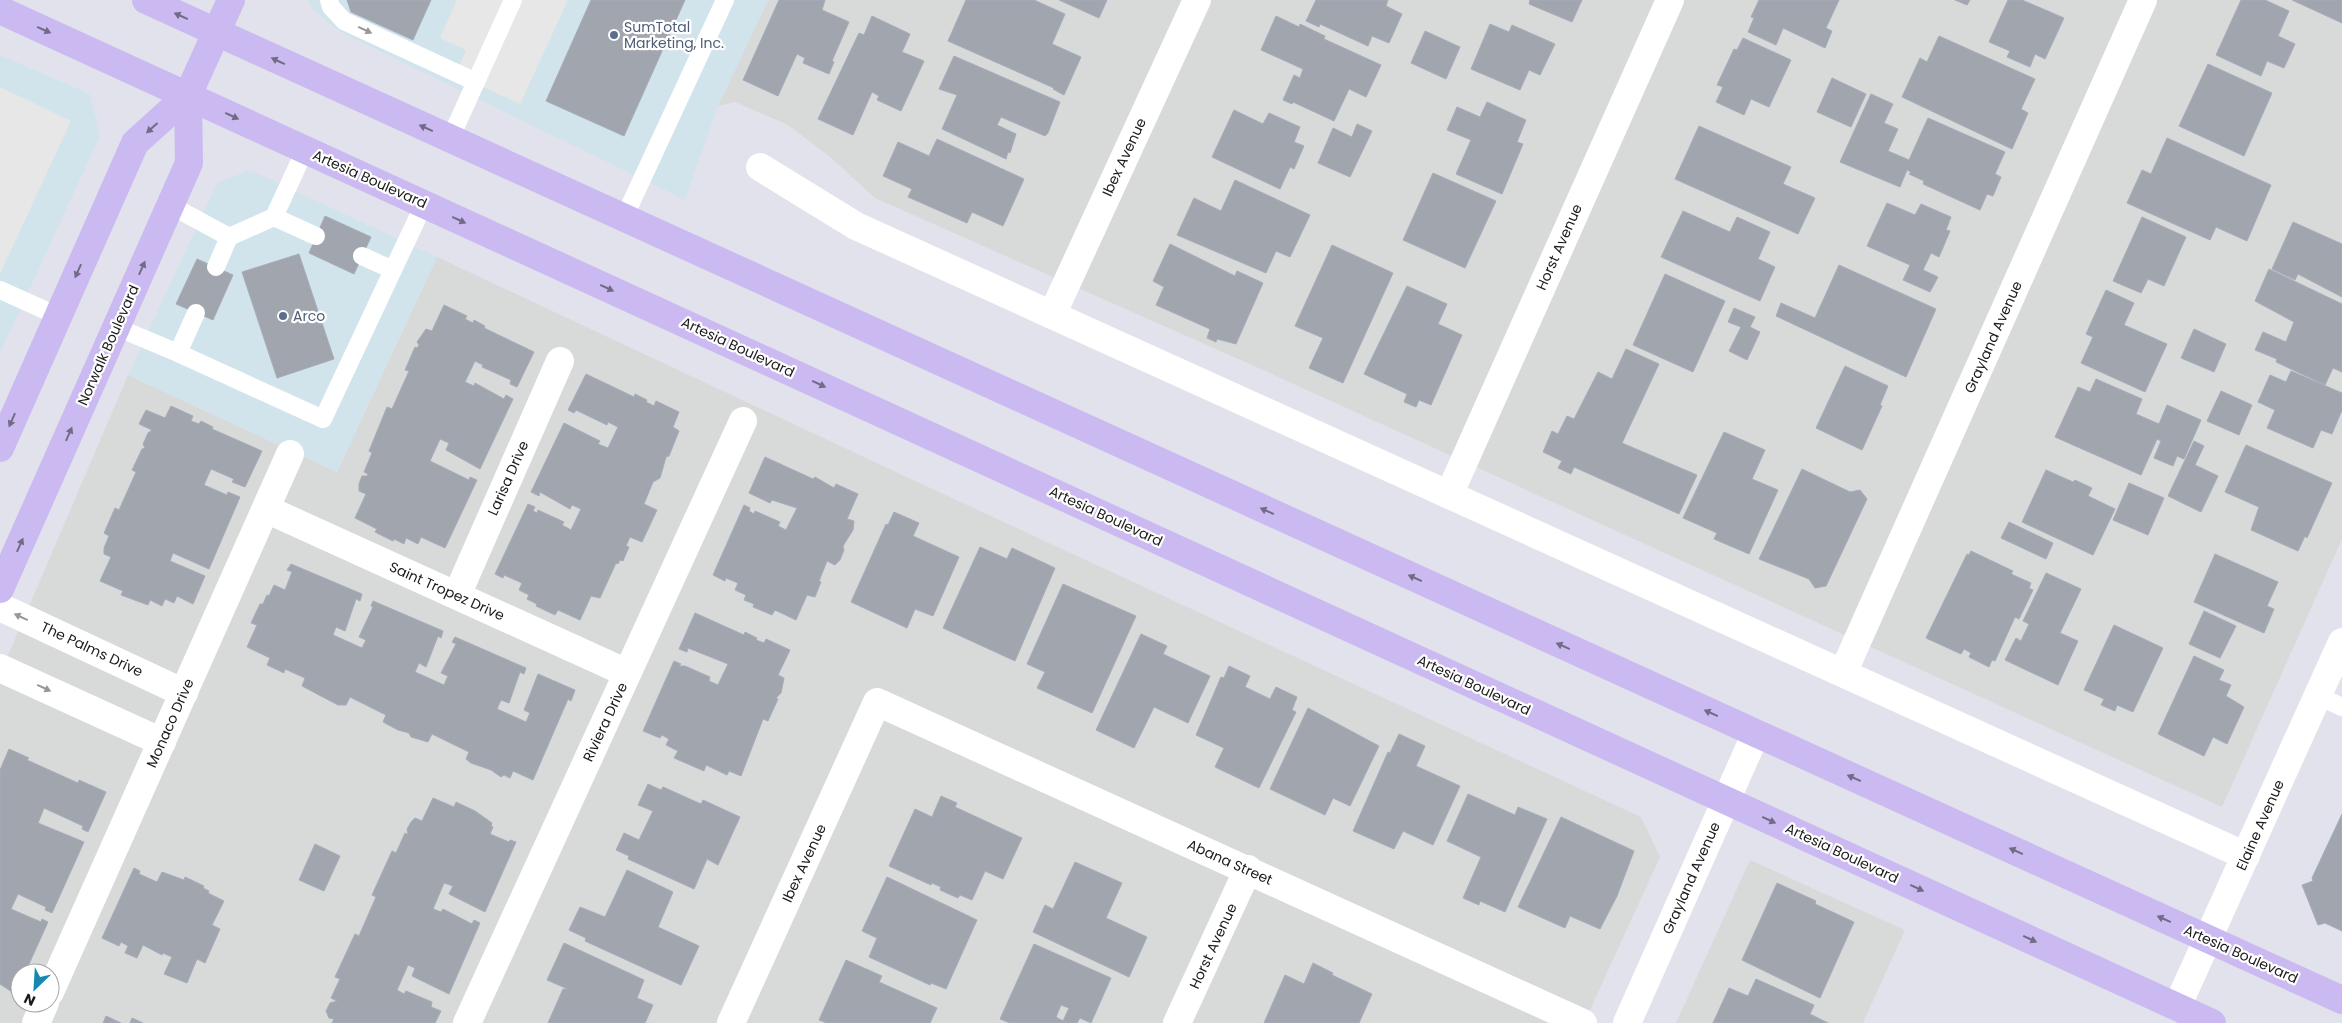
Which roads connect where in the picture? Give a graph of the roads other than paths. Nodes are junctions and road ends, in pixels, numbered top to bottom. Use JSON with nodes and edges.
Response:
{"nodes":[{"id":1,"x":146,"y":0,"type":"edge"},
{"id":2,"x":231,"y":0,"type":"edge"},
{"id":3,"x":329,"y":0,"type":"edge"},
{"id":4,"x":513,"y":0,"type":"edge"},
{"id":5,"x":725,"y":0,"type":"edge"},
{"id":6,"x":1197,"y":0,"type":"edge"},
{"id":7,"x":1670,"y":0,"type":"edge"},
{"id":8,"x":2143,"y":0,"type":"edge"},
{"id":9,"x":0,"y":10,"type":"edge"},
{"id":10,"x":217,"y":32,"type":"junction"},
{"id":11,"x":476,"y":82,"type":"junction"},
{"id":12,"x":188,"y":96,"type":"junction"},
{"id":13,"x":450,"y":138,"type":"junction"},
{"id":14,"x":306,"y":150,"type":"junction"},
{"id":15,"x":760,"y":167,"type":"dead end"},
{"id":16,"x":424,"y":204,"type":"junction"},
{"id":17,"x":170,"y":205,"type":"junction"},
{"id":18,"x":274,"y":217,"type":"junction"},
{"id":19,"x":624,"y":218,"type":"junction"},
{"id":20,"x":316,"y":236,"type":"dead end"},
{"id":21,"x":229,"y":237,"type":"junction"},
{"id":22,"x":362,"y":256,"type":"dead end"},
{"id":23,"x":216,"y":267,"type":"dead end"},
{"id":24,"x":393,"y":270,"type":"junction"},
{"id":25,"x":0,"y":290,"type":"edge"},
{"id":26,"x":196,"y":313,"type":"dead end"},
{"id":27,"x":1052,"y":315,"type":"junction"},
{"id":28,"x":58,"y":316,"type":"junction"},
{"id":29,"x":116,"y":327,"type":"junction"},
{"id":30,"x":178,"y":353,"type":"junction"},
{"id":31,"x":560,"y":361,"type":"dead end"},
{"id":32,"x":743,"y":421,"type":"dead end"},
{"id":33,"x":0,"y":448,"type":"edge"},
{"id":34,"x":290,"y":454,"type":"dead end"},
{"id":35,"x":1449,"y":495,"type":"junction"},
{"id":36,"x":266,"y":509,"type":"junction"},
{"id":37,"x":0,"y":589,"type":"edge"},
{"id":38,"x":457,"y":595,"type":"junction"},
{"id":39,"x":0,"y":607,"type":"edge"},
{"id":40,"x":2342,"y":642,"type":"edge"},
{"id":41,"x":0,"y":668,"type":"edge"},
{"id":42,"x":627,"y":673,"type":"junction"},
{"id":43,"x":1843,"y":673,"type":"junction"},
{"id":44,"x":184,"y":693,"type":"junction"},
{"id":45,"x":2330,"y":701,"type":"edge"},
{"id":46,"x":877,"y":702,"type":"joint"},
{"id":47,"x":1756,"y":733,"type":"junction"},
{"id":48,"x":162,"y":742,"type":"junction"},
{"id":49,"x":1725,"y":800,"type":"junction"},
{"id":50,"x":2246,"y":856,"type":"junction"},
{"id":51,"x":1248,"y":869,"type":"junction"},
{"id":52,"x":2208,"y":939,"type":"junction"},
{"id":53,"x":60,"y":970,"type":"edge"},
{"id":54,"x":2342,"y":1000,"type":"edge"},
{"id":55,"x":2178,"y":1007,"type":"junction"},
{"id":56,"x":467,"y":1023,"type":"edge"},
{"id":57,"x":731,"y":1023,"type":"edge"},
{"id":58,"x":1177,"y":1023,"type":"edge"},
{"id":59,"x":1583,"y":1023,"type":"edge"},
{"id":60,"x":1627,"y":1023,"type":"edge"},
{"id":61,"x":2212,"y":1023,"type":"edge"}],
"edges":[{"from":10,"to":1,"type":"main road","name":"Artesia Boulevard","one_way":true},
{"from":2,"to":10,"type":"main road","name":"Norwalk Boulevard"},
{"from":3,"to":11,"type":"lane","one_way":true},
{"from":4,"to":11,"type":"lane"},
{"from":5,"to":19,"type":"lane"},
{"from":6,"to":27,"type":"street","name":"Ibex Avenue"},
{"from":7,"to":35,"type":"street","name":"Horst Avenue"},
{"from":8,"to":43,"type":"street","name":"Grayland Avenue"},
{"from":9,"to":12,"type":"main road","name":"Artesia Boulevard","one_way":true},
{"from":10,"to":12,"type":"main road","name":"Norwalk Boulevard"},
{"from":13,"to":10,"type":"main road","name":"Artesia Boulevard","one_way":true},
{"from":11,"to":13,"type":"lane"},
{"from":12,"to":14,"type":"main road","name":"Artesia Boulevard","one_way":true},
{"from":12,"to":17,"type":"main road","name":"Norwalk Boulevard"},
{"from":12,"to":28,"type":"main road","name":"Norwalk Boulevard","one_way":true},
{"from":13,"to":19,"type":"main road","name":"Artesia Boulevard"},
{"from":14,"to":16,"type":"main road","name":"Artesia Boulevard"},
{"from":14,"to":18,"type":"lane"},
{"from":15,"to":27,"type":"street"},
{"from":16,"to":24,"type":"lane"},
{"from":16,"to":49,"type":"main road","name":"Artesia Boulevard","one_way":true},
{"from":17,"to":21,"type":"lane"},
{"from":29,"to":17,"type":"main road","name":"Norwalk Boulevard","one_way":true},
{"from":18,"to":20,"type":"lane"},
{"from":18,"to":21,"type":"lane"},
{"from":47,"to":19,"type":"main road","name":"Artesia Boulevard","one_way":true},
{"from":21,"to":23,"type":"lane"},
{"from":22,"to":24,"type":"lane"},
{"from":24,"to":30,"type":"lane"},
{"from":25,"to":28,"type":"lane"},
{"from":26,"to":30,"type":"lane"},
{"from":27,"to":35,"type":"street"},
{"from":28,"to":33,"type":"main road","name":"Norwalk Boulevard","one_way":true},
{"from":29,"to":30,"type":"lane"},
{"from":37,"to":29,"type":"main road","name":"Norwalk Boulevard","one_way":true},
{"from":31,"to":38,"type":"street","name":"Larisa Drive"},
{"from":32,"to":42,"type":"street","name":"Riviera Drive"},
{"from":34,"to":36,"type":"street","name":"Monaco Drive"},
{"from":35,"to":43,"type":"street"},
{"from":36,"to":38,"type":"street","name":"Saint Tropez Drive"},
{"from":36,"to":44,"type":"street","name":"Monaco Drive"},
{"from":38,"to":42,"type":"street","name":"Saint Tropez Drive"},
{"from":44,"to":39,"type":"street","name":"The Palms Drive","one_way":true},
{"from":40,"to":45,"type":"street","name":"Elaine Avenue"},
{"from":41,"to":48,"type":"street","one_way":true},
{"from":42,"to":56,"type":"street","name":"Riviera Drive"},
{"from":43,"to":50,"type":"street"},
{"from":44,"to":48,"type":"street","name":"Monaco Drive"},
{"from":45,"to":50,"type":"street","name":"Elaine Avenue"},
{"from":46,"to":51,"type":"street","name":"Abana Street"},
{"from":46,"to":57,"type":"street","name":"Ibex Avenue"},
{"from":47,"to":49,"type":"street","name":"Grayland Avenue"},
{"from":52,"to":47,"type":"main road","name":"Artesia Boulevard","one_way":true},
{"from":48,"to":53,"type":"street","name":"Monaco Drive"},
{"from":49,"to":55,"type":"main road","name":"Artesia Boulevard","one_way":true},
{"from":49,"to":60,"type":"street","name":"Grayland Avenue"},
{"from":50,"to":52,"type":"street","name":"Elaine Avenue"},
{"from":51,"to":58,"type":"street","name":"Horst Avenue"},
{"from":51,"to":59,"type":"street","name":"Abana Street"},
{"from":52,"to":54,"type":"main road","name":"Artesia Boulevard"},
{"from":52,"to":55,"type":"street","name":"Elaine Avenue"},
{"from":55,"to":61,"type":"main road","name":"Artesia Boulevard"}]}
